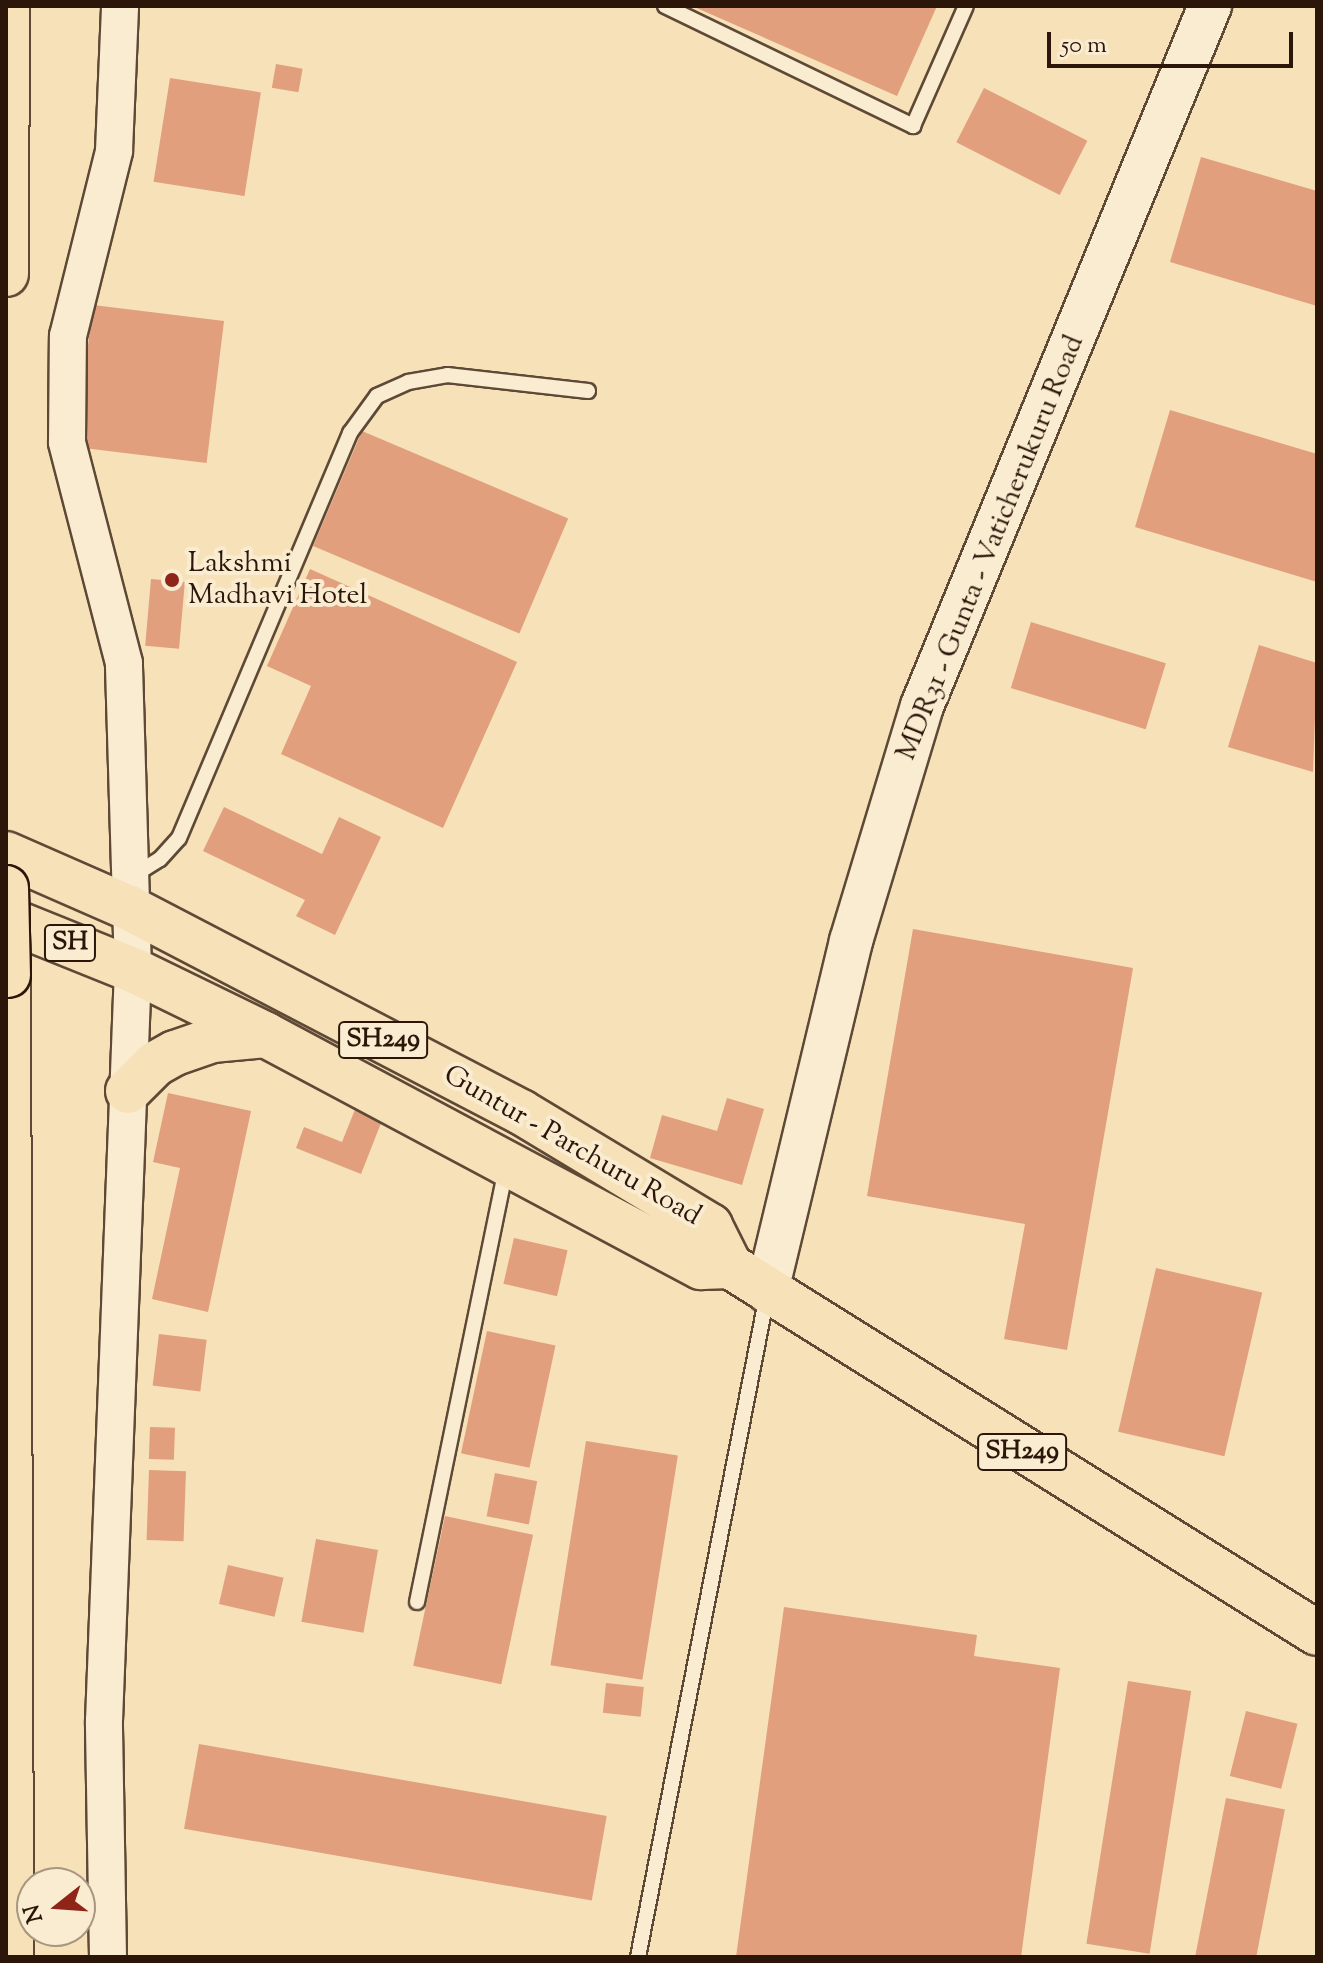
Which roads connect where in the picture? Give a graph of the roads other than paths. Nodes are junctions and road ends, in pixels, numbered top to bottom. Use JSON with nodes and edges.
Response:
{"nodes":[{"id":1,"x":7,"y":6,"type":"edge"},
{"id":2,"x":120,"y":6,"type":"edge"},
{"id":3,"x":665,"y":6,"type":"edge"},
{"id":4,"x":966,"y":6,"type":"edge"},
{"id":5,"x":1210,"y":6,"type":"edge"},
{"id":6,"x":6,"y":274,"type":"edge"},
{"id":7,"x":588,"y":391,"type":"dead end"},
{"id":8,"x":6,"y":854,"type":"edge"},
{"id":9,"x":6,"y":888,"type":"edge"},
{"id":10,"x":128,"y":894,"type":"junction"},
{"id":11,"x":6,"y":919,"type":"edge"},
{"id":12,"x":133,"y":970,"type":"junction"},
{"id":13,"x":266,"y":1035,"type":"junction"},
{"id":14,"x":128,"y":1091,"type":"junction"},
{"id":15,"x":508,"y":1160,"type":"junction"},
{"id":16,"x":730,"y":1266,"type":"junction"},
{"id":17,"x":767,"y":1291,"type":"junction"},
{"id":18,"x":417,"y":1602,"type":"dead end"},
{"id":19,"x":1317,"y":1633,"type":"edge"},
{"id":20,"x":11,"y":1957,"type":"edge"},
{"id":21,"x":108,"y":1957,"type":"edge"},
{"id":22,"x":638,"y":1957,"type":"edge"}],
"edges":[{"from":1,"to":6,"type":"main road"},
{"from":2,"to":10,"type":"street"},
{"from":3,"to":4,"type":"lane"},
{"from":5,"to":17,"type":"main road","name":"MDR31 - Gunta - Vaticherukuru Road"},
{"from":7,"to":10,"type":"lane"},
{"from":8,"to":10,"type":"main road","name":"Guntur - Parchuru Road","number":"SH249"},
{"from":9,"to":20,"type":"main road","bridge":true},
{"from":10,"to":12,"type":"street"},
{"from":10,"to":16,"type":"main road","name":"Guntur - Parchuru Road","number":"SH249"},
{"from":11,"to":12,"type":"main road","name":"Guntur - Parchuru Road","number":"SH"},
{"from":12,"to":13,"type":"main road","name":"Guntur - Parchuru Road","number":"SH249"},
{"from":12,"to":14,"type":"street"},
{"from":13,"to":14,"type":"main road"},
{"from":13,"to":15,"type":"main road","name":"Guntur - Parchuru Road","number":"SH249"},
{"from":14,"to":21,"type":"street"},
{"from":15,"to":16,"type":"main road","name":"Guntur - Parchuru Road","number":"SH249"},
{"from":15,"to":18,"type":"lane"},
{"from":16,"to":17,"type":"main road","name":"Guntur - Parchuru Road","number":"SH249"},
{"from":17,"to":19,"type":"main road","name":"Guntur - Parchuru Road","number":"SH249"},
{"from":17,"to":22,"type":"lane"}]}
